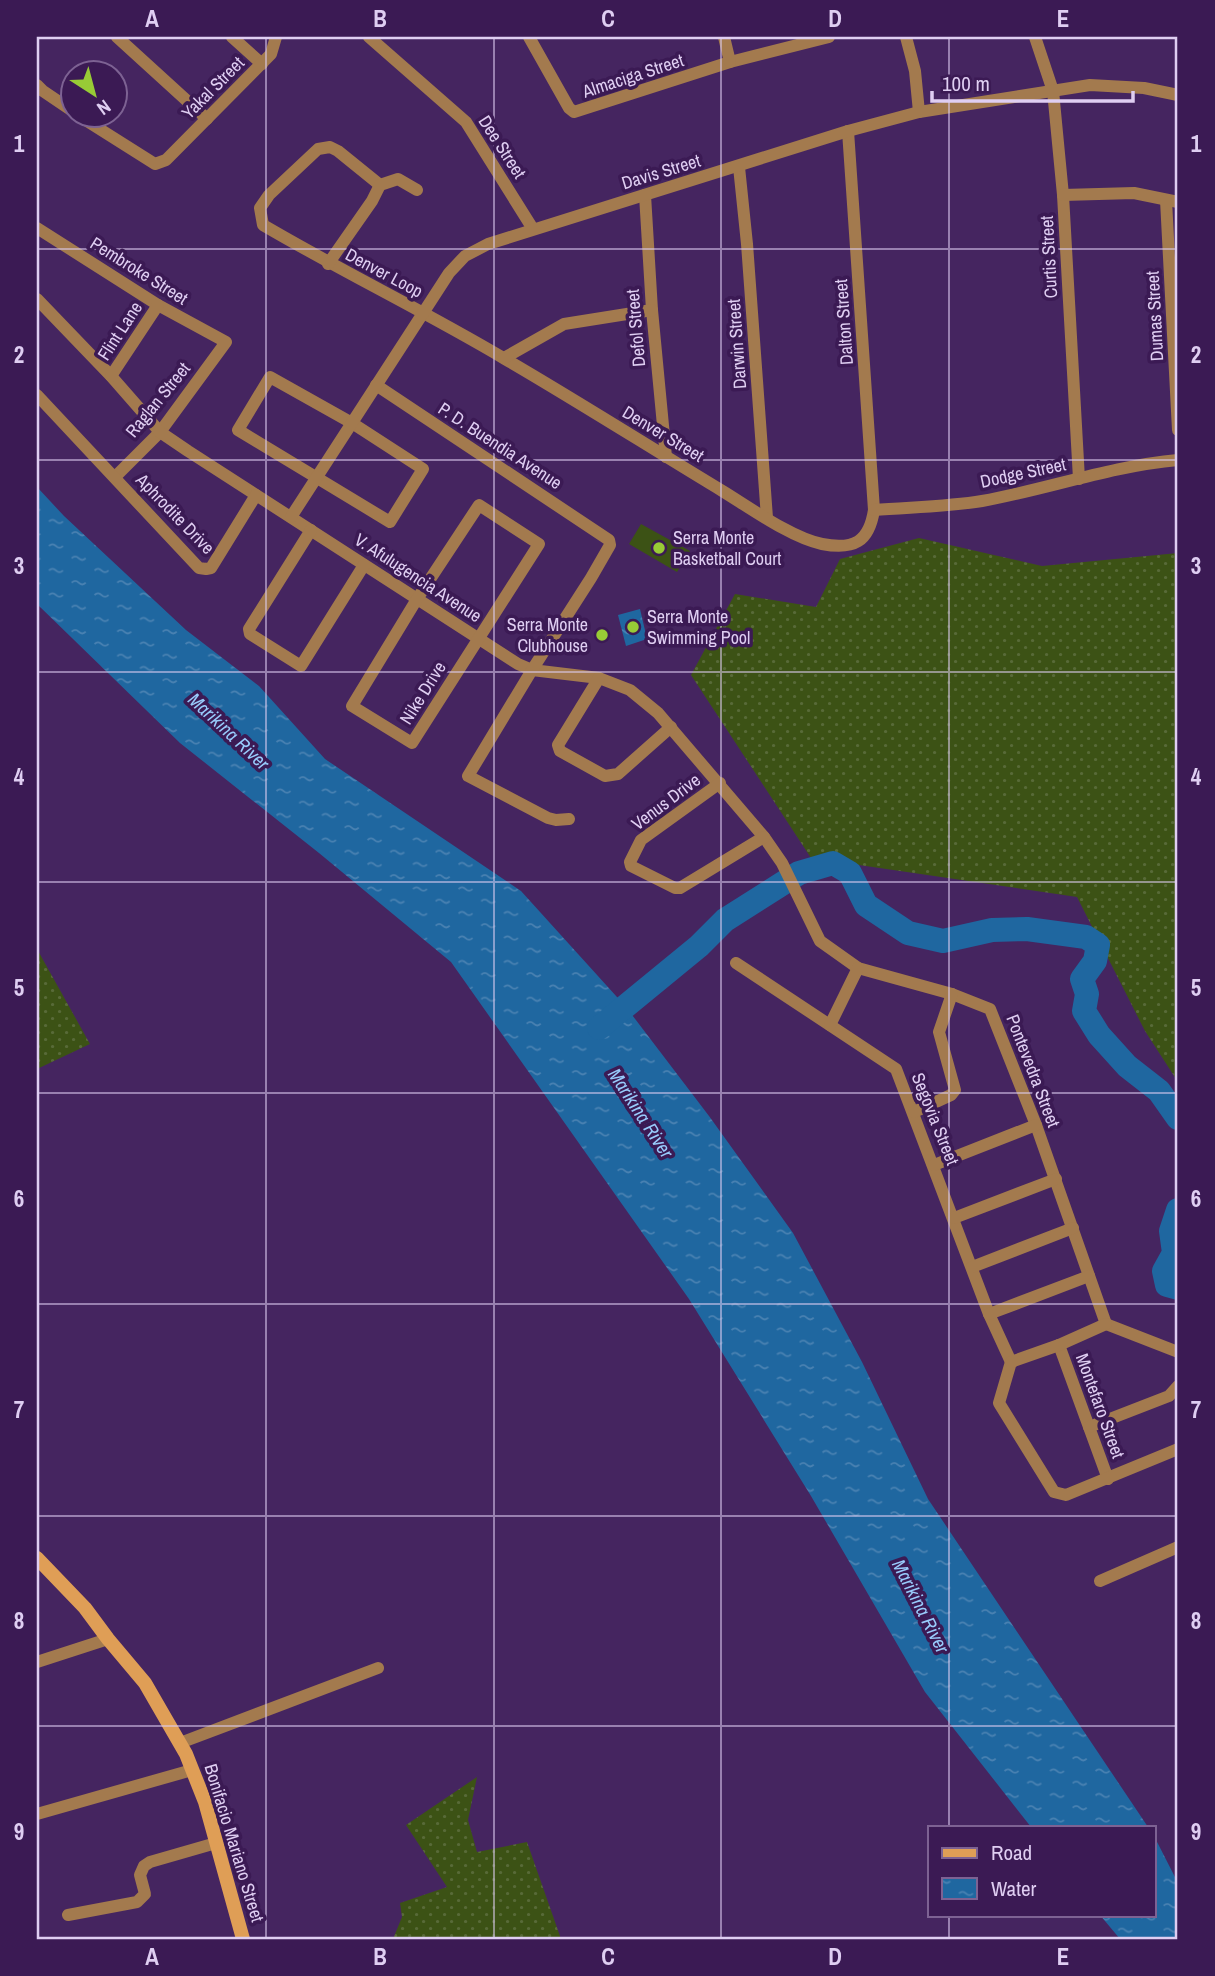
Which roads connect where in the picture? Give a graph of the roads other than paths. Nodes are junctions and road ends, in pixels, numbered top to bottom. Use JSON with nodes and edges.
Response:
{"nodes":[{"id":1,"x":117,"y":37,"type":"edge"},
{"id":2,"x":232,"y":37,"type":"edge"},
{"id":3,"x":276,"y":37,"type":"edge"},
{"id":4,"x":369,"y":37,"type":"edge"},
{"id":5,"x":529,"y":37,"type":"edge"},
{"id":6,"x":724,"y":37,"type":"edge"},
{"id":7,"x":829,"y":37,"type":"edge"},
{"id":8,"x":906,"y":37,"type":"edge"},
{"id":9,"x":1035,"y":37,"type":"edge"},
{"id":10,"x":813,"y":39,"type":"edge"},
{"id":11,"x":730,"y":62,"type":"junction"},
{"id":12,"x":262,"y":64,"type":"junction"},
{"id":13,"x":37,"y":85,"type":"edge"},
{"id":14,"x":1053,"y":90,"type":"junction"},
{"id":15,"x":1176,"y":93,"type":"edge"},
{"id":16,"x":60,"y":103,"type":"edge"},
{"id":17,"x":919,"y":112,"type":"junction"},
{"id":18,"x":207,"y":119,"type":"junction"},
{"id":19,"x":101,"y":130,"type":"edge"},
{"id":20,"x":848,"y":131,"type":"junction"},
{"id":21,"x":739,"y":167,"type":"junction"},
{"id":22,"x":380,"y":186,"type":"junction"},
{"id":23,"x":417,"y":190,"type":"dead end"},
{"id":24,"x":645,"y":195,"type":"junction"},
{"id":25,"x":1063,"y":195,"type":"junction"},
{"id":26,"x":1172,"y":201,"type":"edge"},
{"id":27,"x":533,"y":229,"type":"junction"},
{"id":28,"x":38,"y":231,"type":"edge"},
{"id":29,"x":328,"y":264,"type":"junction"},
{"id":30,"x":37,"y":299,"type":"edge"},
{"id":31,"x":158,"y":305,"type":"junction"},
{"id":32,"x":652,"y":310,"type":"junction"},
{"id":33,"x":422,"y":314,"type":"junction"},
{"id":34,"x":226,"y":342,"type":"joint"},
{"id":35,"x":504,"y":358,"type":"junction"},
{"id":36,"x":1177,"y":361,"type":"edge"},
{"id":37,"x":111,"y":376,"type":"junction"},
{"id":38,"x":376,"y":385,"type":"junction"},
{"id":39,"x":37,"y":395,"type":"edge"},
{"id":40,"x":352,"y":424,"type":"junction"},
{"id":41,"x":1178,"y":430,"type":"edge"},
{"id":42,"x":160,"y":432,"type":"junction"},
{"id":43,"x":666,"y":457,"type":"junction"},
{"id":44,"x":1178,"y":460,"type":"edge"},
{"id":45,"x":115,"y":477,"type":"junction"},
{"id":46,"x":316,"y":478,"type":"junction"},
{"id":47,"x":1079,"y":479,"type":"junction"},
{"id":48,"x":256,"y":495,"type":"junction"},
{"id":49,"x":874,"y":510,"type":"junction"},
{"id":50,"x":291,"y":517,"type":"junction"},
{"id":51,"x":767,"y":518,"type":"junction"},
{"id":52,"x":311,"y":530,"type":"junction"},
{"id":53,"x":364,"y":565,"type":"junction"},
{"id":54,"x":417,"y":599,"type":"junction"},
{"id":55,"x":478,"y":638,"type":"junction"},
{"id":56,"x":532,"y":670,"type":"junction"},
{"id":57,"x":599,"y":678,"type":"junction"},
{"id":58,"x":671,"y":727,"type":"junction"},
{"id":59,"x":720,"y":783,"type":"junction"},
{"id":60,"x":569,"y":819,"type":"dead end"},
{"id":61,"x":764,"y":837,"type":"junction"},
{"id":62,"x":782,"y":863,"type":"joint"},
{"id":63,"x":736,"y":962,"type":"dead end"},
{"id":64,"x":858,"y":968,"type":"junction"},
{"id":65,"x":952,"y":994,"type":"junction"},
{"id":66,"x":830,"y":1025,"type":"junction"},
{"id":67,"x":914,"y":1112,"type":"junction"},
{"id":68,"x":1037,"y":1125,"type":"junction"},
{"id":69,"x":934,"y":1164,"type":"junction"},
{"id":70,"x":1056,"y":1179,"type":"junction"},
{"id":71,"x":954,"y":1218,"type":"junction"},
{"id":72,"x":1073,"y":1228,"type":"junction"},
{"id":73,"x":972,"y":1267,"type":"junction"},
{"id":74,"x":1089,"y":1276,"type":"junction"},
{"id":75,"x":989,"y":1314,"type":"junction"},
{"id":76,"x":1106,"y":1324,"type":"junction"},
{"id":77,"x":1059,"y":1345,"type":"junction"},
{"id":78,"x":1178,"y":1352,"type":"edge"},
{"id":79,"x":1011,"y":1362,"type":"junction"},
{"id":80,"x":1178,"y":1386,"type":"edge"},
{"id":81,"x":1089,"y":1427,"type":"junction"},
{"id":82,"x":1178,"y":1448,"type":"edge"},
{"id":83,"x":1108,"y":1479,"type":"junction"},
{"id":84,"x":1178,"y":1547,"type":"edge"},
{"id":85,"x":37,"y":1558,"type":"edge"},
{"id":86,"x":1100,"y":1581,"type":"dead end"},
{"id":87,"x":107,"y":1639,"type":"junction"},
{"id":88,"x":37,"y":1662,"type":"edge"},
{"id":89,"x":378,"y":1668,"type":"dead end"},
{"id":90,"x":180,"y":1743,"type":"junction"},
{"id":91,"x":192,"y":1770,"type":"junction"},
{"id":92,"x":37,"y":1814,"type":"edge"},
{"id":93,"x":216,"y":1843,"type":"junction"},
{"id":94,"x":68,"y":1915,"type":"dead end"},
{"id":95,"x":243,"y":1939,"type":"edge"}],
"edges":[{"from":1,"to":18,"type":"street"},
{"from":2,"to":12,"type":"street"},
{"from":3,"to":12,"type":"street","name":"Yakal Street"},
{"from":4,"to":27,"type":"street","name":"Dee Street"},
{"from":5,"to":11,"type":"street","name":"Almaciga Street"},
{"from":6,"to":11,"type":"street"},
{"from":7,"to":10,"type":"street","name":"Almaciga Street"},
{"from":8,"to":17,"type":"street"},
{"from":9,"to":14,"type":"street","name":"Curtis Street"},
{"from":10,"to":11,"type":"street","name":"Almaciga Street"},
{"from":12,"to":18,"type":"street","name":"Yakal Street"},
{"from":13,"to":16,"type":"street"},
{"from":14,"to":15,"type":"street","name":"Davis Street"},
{"from":14,"to":17,"type":"street","name":"Davis Street"},
{"from":14,"to":25,"type":"street","name":"Curtis Street"},
{"from":17,"to":20,"type":"street","name":"Davis Street"},
{"from":18,"to":19,"type":"street","name":"Yakal Street"},
{"from":20,"to":21,"type":"street","name":"Davis Street"},
{"from":20,"to":49,"type":"street","name":"Dalton Street"},
{"from":21,"to":24,"type":"street","name":"Davis Street"},
{"from":21,"to":51,"type":"street","name":"Darwin Street"},
{"from":22,"to":23,"type":"street"},
{"from":22,"to":29,"type":"street","name":"Denver Loop"},
{"from":22,"to":29,"type":"street","name":"Denver Loop"},
{"from":24,"to":27,"type":"street","name":"Davis Street"},
{"from":24,"to":32,"type":"street","name":"Defol Street"},
{"from":25,"to":26,"type":"street"},
{"from":25,"to":47,"type":"street","name":"Curtis Street"},
{"from":26,"to":36,"type":"street","name":"Dumas Street"},
{"from":27,"to":33,"type":"street","name":"Davis Street"},
{"from":28,"to":31,"type":"street","name":"Pembroke Street"},
{"from":29,"to":33,"type":"street","name":"Denver Loop"},
{"from":30,"to":37,"type":"street","name":"V. Afulugencia Avenue"},
{"from":31,"to":34,"type":"street","name":"Pembroke Street"},
{"from":31,"to":37,"type":"street","name":"Flint Lane"},
{"from":32,"to":35,"type":"street"},
{"from":32,"to":43,"type":"street","name":"Defol Street"},
{"from":33,"to":35,"type":"street","name":"Denver Street"},
{"from":33,"to":38,"type":"street","name":"Davis Street"},
{"from":34,"to":42,"type":"street","name":"Raglan Street"},
{"from":35,"to":43,"type":"street","name":"Denver Street"},
{"from":36,"to":41,"type":"street","name":"Dumas Street"},
{"from":37,"to":42,"type":"street","name":"V. Afulugencia Avenue"},
{"from":38,"to":40,"type":"street","name":"Davis Street"},
{"from":38,"to":56,"type":"street","name":"P. D. Buendia Avenue"},
{"from":39,"to":45,"type":"street"},
{"from":40,"to":46,"type":"street","name":"Davis Street"},
{"from":40,"to":46,"type":"street"},
{"from":40,"to":46,"type":"street"},
{"from":42,"to":45,"type":"street","name":"Raglan Street"},
{"from":42,"to":48,"type":"street","name":"V. Afulugencia Avenue"},
{"from":43,"to":51,"type":"street","name":"Denver Street"},
{"from":44,"to":47,"type":"street","name":"Dodge Street"},
{"from":45,"to":48,"type":"street","name":"Aphrodite Drive"},
{"from":46,"to":50,"type":"street","name":"Davis Street"},
{"from":47,"to":49,"type":"street","name":"Dodge Street"},
{"from":48,"to":50,"type":"street","name":"V. Afulugencia Avenue"},
{"from":49,"to":51,"type":"street","name":"Denver Street"},
{"from":50,"to":52,"type":"street","name":"V. Afulugencia Avenue"},
{"from":52,"to":53,"type":"street","name":"V. Afulugencia Avenue"},
{"from":52,"to":53,"type":"street"},
{"from":53,"to":54,"type":"street","name":"V. Afulugencia Avenue"},
{"from":54,"to":55,"type":"street","name":"V. Afulugencia Avenue"},
{"from":54,"to":55,"type":"street"},
{"from":54,"to":55,"type":"street","name":"Nike Drive"},
{"from":55,"to":56,"type":"street","name":"V. Afulugencia Avenue"},
{"from":56,"to":57,"type":"street","name":"V. Afulugencia Avenue"},
{"from":56,"to":60,"type":"street"},
{"from":57,"to":58,"type":"street","name":"V. Afulugencia Avenue"},
{"from":57,"to":58,"type":"street"},
{"from":58,"to":59,"type":"street","name":"V. Afulugencia Avenue"},
{"from":59,"to":61,"type":"street","name":"V. Afulugencia Avenue"},
{"from":59,"to":61,"type":"street","name":"Venus Drive"},
{"from":61,"to":62,"type":"street","name":"V. Afulugencia Avenue"},
{"from":62,"to":64,"type":"street","name":"Pontevedra Street"},
{"from":63,"to":66,"type":"street","name":"Segovia Street"},
{"from":64,"to":65,"type":"street","name":"Pontevedra Street"},
{"from":64,"to":66,"type":"street"},
{"from":65,"to":67,"type":"street"},
{"from":65,"to":68,"type":"street","name":"Pontevedra Street"},
{"from":66,"to":67,"type":"street","name":"Segovia Street"},
{"from":67,"to":69,"type":"street","name":"Segovia Street"},
{"from":68,"to":69,"type":"street"},
{"from":68,"to":70,"type":"street","name":"Pontevedra Street"},
{"from":69,"to":71,"type":"street","name":"Segovia Street"},
{"from":70,"to":71,"type":"street"},
{"from":70,"to":72,"type":"street","name":"Pontevedra Street"},
{"from":71,"to":73,"type":"street","name":"Segovia Street"},
{"from":72,"to":73,"type":"street"},
{"from":72,"to":74,"type":"street","name":"Pontevedra Street"},
{"from":73,"to":75,"type":"street","name":"Segovia Street"},
{"from":74,"to":75,"type":"street"},
{"from":74,"to":76,"type":"street","name":"Pontevedra Street"},
{"from":75,"to":79,"type":"street","name":"Segovia Street"},
{"from":76,"to":77,"type":"street"},
{"from":76,"to":78,"type":"street"},
{"from":77,"to":79,"type":"street"},
{"from":77,"to":81,"type":"street","name":"Montefaro Street"},
{"from":79,"to":83,"type":"street"},
{"from":80,"to":81,"type":"street"},
{"from":81,"to":83,"type":"street","name":"Montefaro Street"},
{"from":82,"to":83,"type":"street"},
{"from":84,"to":86,"type":"street"},
{"from":85,"to":87,"type":"street","name":"Bonifacio Mariano Street"},
{"from":87,"to":88,"type":"street"},
{"from":87,"to":90,"type":"street","name":"Bonifacio Mariano Street"},
{"from":89,"to":90,"type":"street"},
{"from":90,"to":91,"type":"street","name":"Bonifacio Mariano Street"},
{"from":91,"to":92,"type":"street"},
{"from":91,"to":93,"type":"street","name":"Bonifacio Mariano Street"},
{"from":93,"to":94,"type":"street"},
{"from":93,"to":95,"type":"street","name":"Bonifacio Mariano Street"}]}
